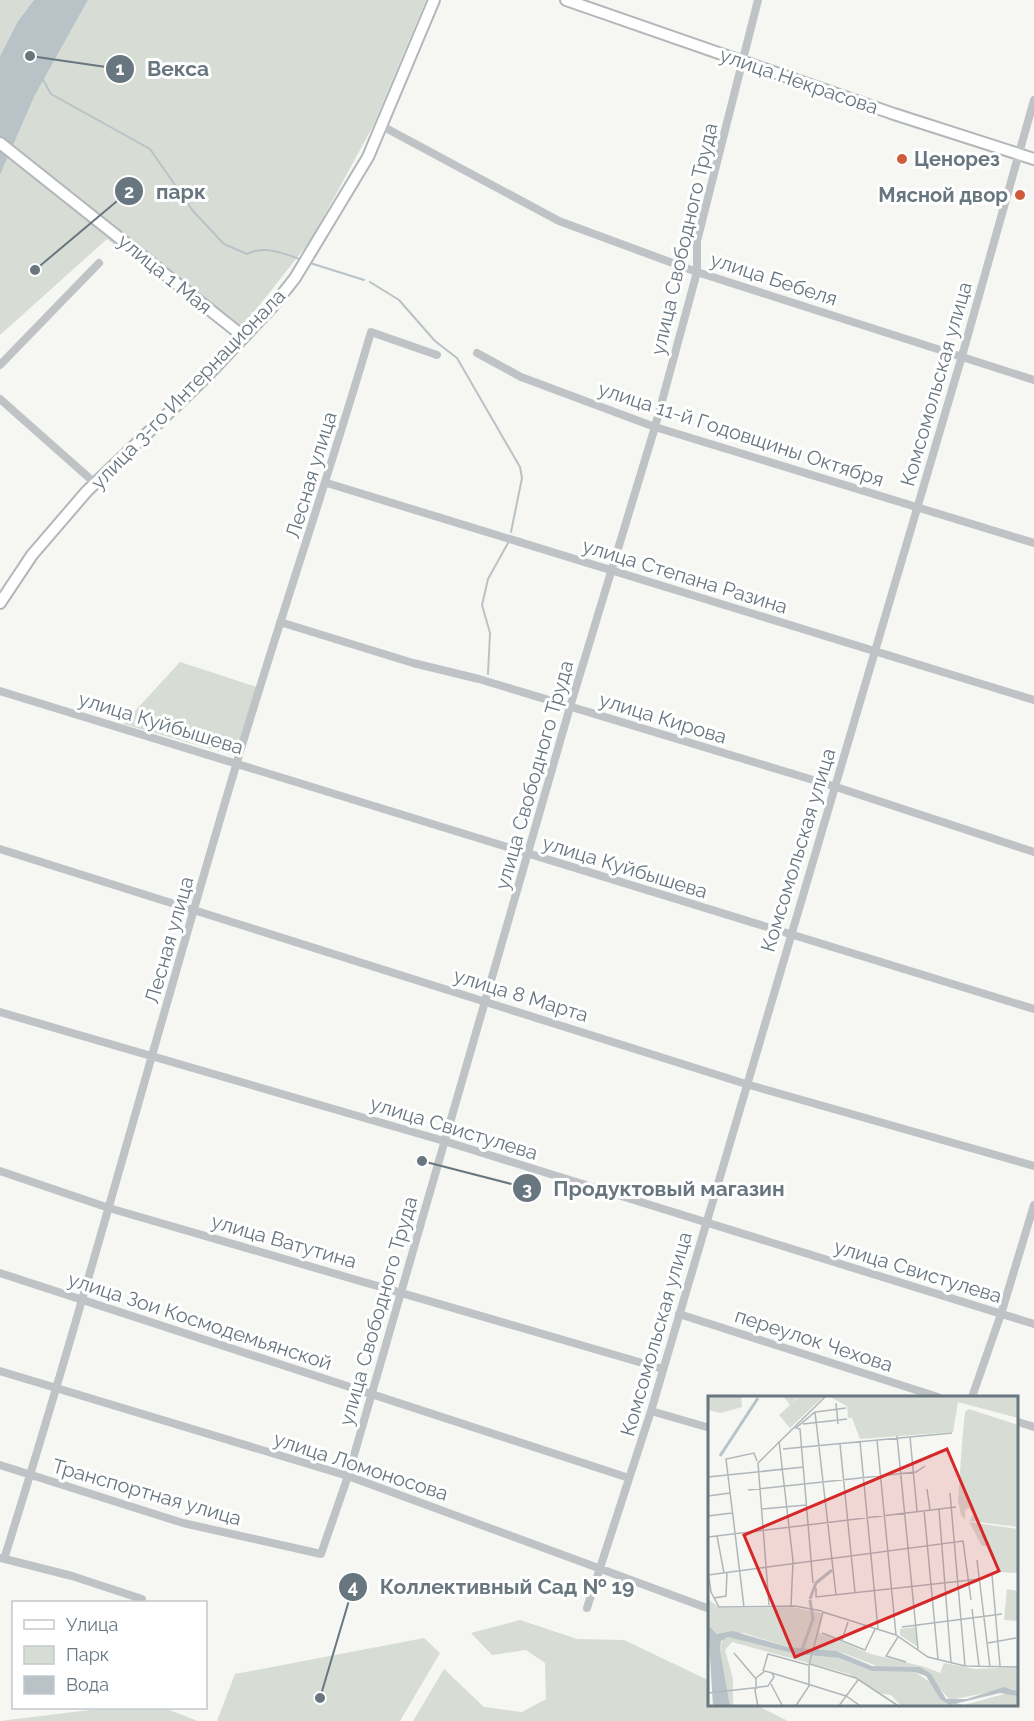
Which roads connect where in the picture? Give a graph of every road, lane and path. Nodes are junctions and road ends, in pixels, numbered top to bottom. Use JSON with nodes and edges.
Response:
{"nodes":[{"id":1,"x":434,"y":0,"type":"edge"},
{"id":2,"x":566,"y":0,"type":"edge"},
{"id":3,"x":758,"y":0,"type":"edge"},
{"id":4,"x":742,"y":62,"type":"junction"},
{"id":5,"x":1034,"y":100,"type":"edge"},
{"id":6,"x":382,"y":126,"type":"junction"},
{"id":7,"x":0,"y":144,"type":"edge"},
{"id":8,"x":1019,"y":154,"type":"junction"},
{"id":9,"x":1034,"y":159,"type":"edge"},
{"id":10,"x":99,"y":263,"type":"dead end"},
{"id":11,"x":697,"y":272,"type":"junction"},
{"id":12,"x":244,"y":337,"type":"junction"},
{"id":13,"x":477,"y":353,"type":"dead end"},
{"id":14,"x":436,"y":355,"type":"dead end"},
{"id":15,"x":962,"y":356,"type":"junction"},
{"id":16,"x":0,"y":365,"type":"edge"},
{"id":17,"x":1034,"y":380,"type":"edge"},
{"id":18,"x":0,"y":399,"type":"edge"},
{"id":19,"x":655,"y":428,"type":"junction"},
{"id":20,"x":327,"y":483,"type":"junction"},
{"id":21,"x":96,"y":484,"type":"junction"},
{"id":22,"x":917,"y":507,"type":"junction"},
{"id":23,"x":1034,"y":543,"type":"edge"},
{"id":24,"x":614,"y":570,"type":"junction"},
{"id":25,"x":0,"y":603,"type":"edge"},
{"id":26,"x":280,"y":622,"type":"junction"},
{"id":27,"x":875,"y":651,"type":"junction"},
{"id":28,"x":0,"y":691,"type":"edge"},
{"id":29,"x":1034,"y":700,"type":"edge"},
{"id":30,"x":570,"y":707,"type":"junction"},
{"id":31,"x":237,"y":763,"type":"junction"},
{"id":32,"x":833,"y":786,"type":"junction"},
{"id":33,"x":0,"y":849,"type":"edge"},
{"id":34,"x":1034,"y":852,"type":"edge"},
{"id":35,"x":527,"y":855,"type":"junction"},
{"id":36,"x":194,"y":912,"type":"junction"},
{"id":37,"x":790,"y":934,"type":"junction"},
{"id":38,"x":484,"y":1001,"type":"junction"},
{"id":39,"x":1034,"y":1009,"type":"edge"},
{"id":40,"x":0,"y":1012,"type":"edge"},
{"id":41,"x":152,"y":1058,"type":"junction"},
{"id":42,"x":746,"y":1084,"type":"junction"},
{"id":43,"x":444,"y":1142,"type":"junction"},
{"id":44,"x":1034,"y":1166,"type":"edge"},
{"id":45,"x":0,"y":1171,"type":"edge"},
{"id":46,"x":1034,"y":1205,"type":"edge"},
{"id":47,"x":110,"y":1208,"type":"junction"},
{"id":48,"x":706,"y":1222,"type":"junction"},
{"id":49,"x":0,"y":1273,"type":"edge"},
{"id":50,"x":399,"y":1292,"type":"junction"},
{"id":51,"x":81,"y":1301,"type":"junction"},
{"id":52,"x":679,"y":1314,"type":"junction"},
{"id":53,"x":1001,"y":1314,"type":"junction"},
{"id":54,"x":1034,"y":1324,"type":"edge"},
{"id":55,"x":663,"y":1369,"type":"junction"},
{"id":56,"x":0,"y":1371,"type":"edge"},
{"id":57,"x":56,"y":1388,"type":"junction"},
{"id":58,"x":371,"y":1393,"type":"junction"},
{"id":59,"x":935,"y":1396,"type":"edge"},
{"id":60,"x":972,"y":1396,"type":"edge"},
{"id":61,"x":651,"y":1411,"type":"junction"},
{"id":62,"x":1019,"y":1423,"type":"edge"},
{"id":63,"x":708,"y":1427,"type":"edge"},
{"id":64,"x":1034,"y":1427,"type":"edge"},
{"id":65,"x":0,"y":1465,"type":"edge"},
{"id":66,"x":30,"y":1475,"type":"junction"},
{"id":67,"x":348,"y":1476,"type":"junction"},
{"id":68,"x":629,"y":1478,"type":"junction"},
{"id":69,"x":321,"y":1554,"type":"joint"},
{"id":70,"x":2,"y":1559,"type":"edge"},
{"id":71,"x":600,"y":1567,"type":"junction"},
{"id":72,"x":142,"y":1599,"type":"dead end"},
{"id":73,"x":587,"y":1608,"type":"dead end"},
{"id":74,"x":707,"y":1608,"type":"dead end"}],
"edges":[{"from":1,"to":6,"type":"street","name":"улица 3-го Интернационала"},
{"from":2,"to":4,"type":"street","name":"улица Некрасова"},
{"from":3,"to":4,"type":"street","name":"улица Свободного Труда"},
{"from":4,"to":8,"type":"street","name":"улица Некрасова"},
{"from":4,"to":11,"type":"street","name":"улица Свободного Труда"},
{"from":5,"to":8,"type":"street","name":"Комсомольская улица"},
{"from":6,"to":11,"type":"street","name":"улица Бебеля"},
{"from":6,"to":12,"type":"street","name":"улица 3-го Интернационала"},
{"from":7,"to":12,"type":"street","name":"улица 1 Мая"},
{"from":8,"to":9,"type":"street","name":"улица Некрасова"},
{"from":8,"to":15,"type":"street","name":"Комсомольская улица"},
{"from":10,"to":16,"type":"street"},
{"from":11,"to":15,"type":"street","name":"улица Бебеля"},
{"from":11,"to":19,"type":"street","name":"улица Свободного Труда"},
{"from":12,"to":21,"type":"street","name":"улица 3-го Интернационала"},
{"from":13,"to":19,"type":"street","name":"улица 11-й Годовщины Октября"},
{"from":14,"to":20,"type":"street","name":"Лесная улица"},
{"from":15,"to":17,"type":"street","name":"улица Бебеля"},
{"from":15,"to":22,"type":"street","name":"Комсомольская улица"},
{"from":18,"to":21,"type":"street"},
{"from":19,"to":22,"type":"street","name":"улица 11-й Годовщины Октября"},
{"from":19,"to":24,"type":"street","name":"улица Свободного Труда"},
{"from":20,"to":24,"type":"street","name":"улица Степана Разина"},
{"from":20,"to":26,"type":"street","name":"Лесная улица"},
{"from":21,"to":25,"type":"street","name":"улица 3-го Интернационала"},
{"from":22,"to":23,"type":"street","name":"улица 11-й Годовщины Октября"},
{"from":22,"to":27,"type":"street","name":"Комсомольская улица"},
{"from":24,"to":27,"type":"street","name":"улица Степана Разина"},
{"from":24,"to":30,"type":"street","name":"улица Свободного Труда"},
{"from":26,"to":30,"type":"street","name":"улица Кирова"},
{"from":26,"to":31,"type":"street","name":"Лесная улица"},
{"from":27,"to":29,"type":"street","name":"улица Степана Разина"},
{"from":27,"to":32,"type":"street","name":"Комсомольская улица"},
{"from":28,"to":31,"type":"street","name":"улица Куйбышева"},
{"from":30,"to":32,"type":"street","name":"улица Кирова"},
{"from":30,"to":35,"type":"street","name":"улица Свободного Труда"},
{"from":31,"to":35,"type":"street","name":"улица Куйбышева"},
{"from":31,"to":36,"type":"street","name":"Лесная улица"},
{"from":32,"to":34,"type":"street","name":"улица Кирова"},
{"from":32,"to":37,"type":"street","name":"Комсомольская улица"},
{"from":33,"to":36,"type":"street","name":"улица 8 Марта"},
{"from":35,"to":37,"type":"street","name":"улица Куйбышева"},
{"from":35,"to":38,"type":"street","name":"улица Свободного Труда"},
{"from":36,"to":38,"type":"street","name":"улица 8 Марта"},
{"from":36,"to":41,"type":"street","name":"Лесная улица"},
{"from":37,"to":39,"type":"street","name":"улица Куйбышева"},
{"from":37,"to":42,"type":"street","name":"Комсомольская улица"},
{"from":38,"to":42,"type":"street","name":"улица 8 Марта"},
{"from":38,"to":43,"type":"street","name":"улица Свободного Труда"},
{"from":40,"to":41,"type":"street","name":"улица Свистулева"},
{"from":41,"to":43,"type":"street","name":"улица Свистулева"},
{"from":41,"to":47,"type":"street","name":"Лесная улица"},
{"from":42,"to":44,"type":"street","name":"улица 8 Марта"},
{"from":42,"to":48,"type":"street","name":"Комсомольская улица"},
{"from":43,"to":48,"type":"street","name":"улица Свистулева"},
{"from":43,"to":50,"type":"street","name":"улица Свободного Труда"},
{"from":45,"to":47,"type":"street","name":"улица Ватутина"},
{"from":46,"to":53,"type":"street"},
{"from":47,"to":50,"type":"street","name":"улица Ватутина"},
{"from":47,"to":51,"type":"street","name":"Лесная улица"},
{"from":48,"to":52,"type":"street","name":"Комсомольская улица"},
{"from":48,"to":53,"type":"street","name":"улица Свистулева"},
{"from":49,"to":51,"type":"street","name":"улица Зои Космодемьянской"},
{"from":50,"to":55,"type":"street","name":"улица Ватутина"},
{"from":50,"to":58,"type":"street","name":"улица Свободного Труда"},
{"from":51,"to":57,"type":"street","name":"Лесная улица"},
{"from":51,"to":58,"type":"street","name":"улица Зои Космодемьянской"},
{"from":52,"to":55,"type":"street","name":"Комсомольская улица"},
{"from":52,"to":59,"type":"street","name":"переулок Чехова"},
{"from":53,"to":54,"type":"street","name":"улица Свистулева"},
{"from":53,"to":60,"type":"street"},
{"from":55,"to":61,"type":"street","name":"Комсомольская улица"},
{"from":56,"to":57,"type":"street","name":"улица Ломоносова"},
{"from":57,"to":66,"type":"street","name":"Лесная улица"},
{"from":57,"to":67,"type":"street","name":"улица Ломоносова"},
{"from":58,"to":67,"type":"street","name":"улица Свободного Труда"},
{"from":58,"to":68,"type":"street","name":"улица Зои Космодемьянской"},
{"from":61,"to":63,"type":"street"},
{"from":61,"to":68,"type":"street","name":"Комсомольская улица"},
{"from":62,"to":64,"type":"street"},
{"from":65,"to":66,"type":"street","name":"Транспортная улица"},
{"from":66,"to":69,"type":"street","name":"Транспортная улица"},
{"from":66,"to":70,"type":"street","name":"Лесная улица"},
{"from":67,"to":69,"type":"street","name":"улица Свободного Труда"},
{"from":67,"to":71,"type":"street","name":"улица Ломоносова"},
{"from":68,"to":71,"type":"street","name":"Комсомольская улица"},
{"from":70,"to":72,"type":"street"},
{"from":71,"to":73,"type":"street","name":"Комсомольская улица"},
{"from":71,"to":74,"type":"street","name":"улица Ломоносова"}]}
